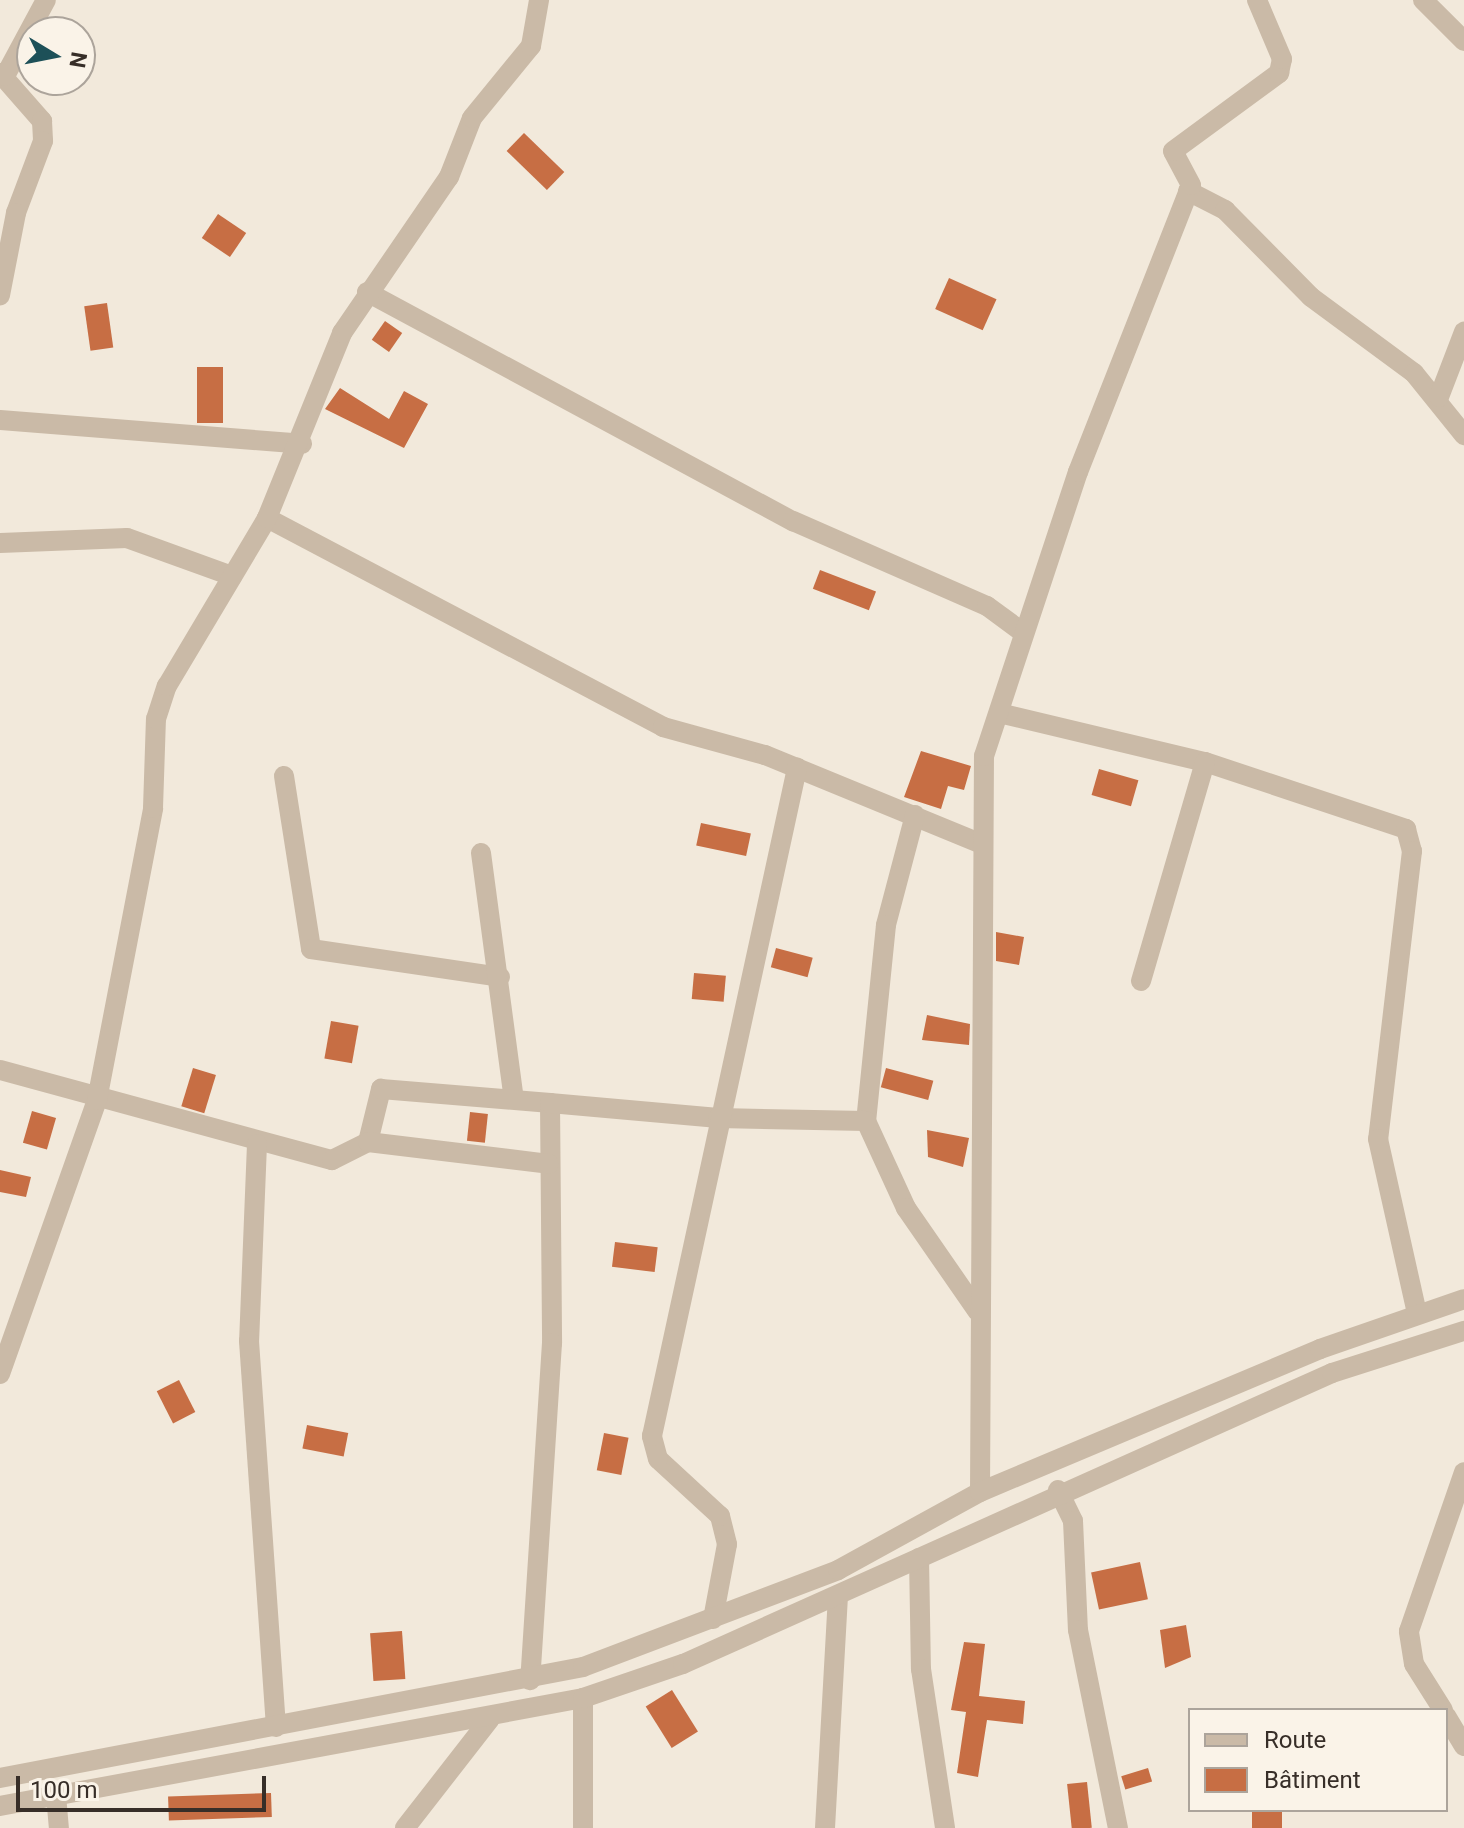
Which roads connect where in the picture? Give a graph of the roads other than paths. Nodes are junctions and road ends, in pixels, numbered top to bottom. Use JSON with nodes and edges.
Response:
{"nodes":[{"id":1,"x":46,"y":0,"type":"edge"},
{"id":2,"x":539,"y":0,"type":"edge"},
{"id":3,"x":1257,"y":0,"type":"edge"},
{"id":4,"x":1423,"y":0,"type":"edge"},
{"id":5,"x":1464,"y":41,"type":"edge"},
{"id":6,"x":2,"y":74,"type":"edge"},
{"id":7,"x":1188,"y":191,"type":"junction"},
{"id":8,"x":367,"y":292,"type":"junction"},
{"id":9,"x":0,"y":295,"type":"edge"},
{"id":10,"x":1464,"y":332,"type":"edge"},
{"id":11,"x":1439,"y":397,"type":"junction"},
{"id":12,"x":0,"y":420,"type":"edge"},
{"id":13,"x":1464,"y":435,"type":"edge"},
{"id":14,"x":302,"y":444,"type":"junction"},
{"id":15,"x":267,"y":518,"type":"junction"},
{"id":16,"x":0,"y":543,"type":"edge"},
{"id":17,"x":232,"y":576,"type":"junction"},
{"id":18,"x":1021,"y":631,"type":"junction"},
{"id":19,"x":999,"y":713,"type":"junction"},
{"id":20,"x":1205,"y":762,"type":"junction"},
{"id":21,"x":797,"y":768,"type":"junction"},
{"id":22,"x":284,"y":776,"type":"dead end"},
{"id":23,"x":915,"y":815,"type":"junction"},
{"id":24,"x":982,"y":844,"type":"junction"},
{"id":25,"x":481,"y":853,"type":"dead end"},
{"id":26,"x":500,"y":977,"type":"junction"},
{"id":27,"x":1141,"y":981,"type":"dead end"},
{"id":28,"x":0,"y":1070,"type":"edge"},
{"id":29,"x":514,"y":1099,"type":"junction"},
{"id":30,"x":97,"y":1100,"type":"junction"},
{"id":31,"x":550,"y":1103,"type":"junction"},
{"id":32,"x":718,"y":1118,"type":"junction"},
{"id":33,"x":866,"y":1121,"type":"junction"},
{"id":34,"x":368,"y":1142,"type":"junction"},
{"id":35,"x":257,"y":1144,"type":"junction"},
{"id":36,"x":549,"y":1164,"type":"junction"},
{"id":37,"x":1464,"y":1299,"type":"edge"},
{"id":38,"x":978,"y":1312,"type":"junction"},
{"id":39,"x":1417,"y":1314,"type":"junction"},
{"id":40,"x":1464,"y":1331,"type":"edge"},
{"id":41,"x":2,"y":1364,"type":"edge"},
{"id":42,"x":1464,"y":1472,"type":"edge"},
{"id":43,"x":1058,"y":1490,"type":"junction"},
{"id":44,"x":980,"y":1492,"type":"junction"},
{"id":45,"x":919,"y":1558,"type":"junction"},
{"id":46,"x":838,"y":1597,"type":"junction"},
{"id":47,"x":713,"y":1619,"type":"junction"},
{"id":48,"x":530,"y":1680,"type":"junction"},
{"id":49,"x":583,"y":1698,"type":"junction"},
{"id":50,"x":1442,"y":1708,"type":"edge"},
{"id":51,"x":490,"y":1719,"type":"junction"},
{"id":52,"x":1448,"y":1719,"type":"edge"},
{"id":53,"x":276,"y":1727,"type":"junction"},
{"id":54,"x":1464,"y":1746,"type":"edge"},
{"id":55,"x":0,"y":1778,"type":"edge"},
{"id":56,"x":56,"y":1795,"type":"junction"},
{"id":57,"x":0,"y":1806,"type":"edge"},
{"id":58,"x":59,"y":1828,"type":"edge"},
{"id":59,"x":405,"y":1828,"type":"edge"},
{"id":60,"x":583,"y":1828,"type":"edge"},
{"id":61,"x":825,"y":1828,"type":"edge"},
{"id":62,"x":945,"y":1828,"type":"edge"},
{"id":63,"x":1118,"y":1828,"type":"edge"}],
"edges":[{"from":1,"to":6,"type":"street"},
{"from":2,"to":8,"type":"street"},
{"from":3,"to":7,"type":"street"},
{"from":4,"to":5,"type":"street"},
{"from":6,"to":9,"type":"street"},
{"from":7,"to":11,"type":"street"},
{"from":7,"to":18,"type":"street"},
{"from":8,"to":14,"type":"street"},
{"from":8,"to":18,"type":"street"},
{"from":10,"to":11,"type":"street"},
{"from":11,"to":13,"type":"street"},
{"from":12,"to":14,"type":"street"},
{"from":14,"to":15,"type":"street"},
{"from":15,"to":17,"type":"street"},
{"from":15,"to":21,"type":"street"},
{"from":16,"to":17,"type":"street"},
{"from":17,"to":30,"type":"street"},
{"from":18,"to":19,"type":"street"},
{"from":19,"to":20,"type":"street"},
{"from":19,"to":24,"type":"street"},
{"from":20,"to":27,"type":"street"},
{"from":20,"to":39,"type":"street"},
{"from":21,"to":23,"type":"street"},
{"from":21,"to":32,"type":"street"},
{"from":22,"to":26,"type":"street"},
{"from":23,"to":24,"type":"street"},
{"from":23,"to":33,"type":"street"},
{"from":24,"to":38,"type":"street"},
{"from":25,"to":26,"type":"street"},
{"from":26,"to":29,"type":"street"},
{"from":28,"to":30,"type":"street"},
{"from":29,"to":31,"type":"street"},
{"from":29,"to":34,"type":"street"},
{"from":30,"to":35,"type":"street"},
{"from":30,"to":41,"type":"street"},
{"from":31,"to":32,"type":"street"},
{"from":31,"to":36,"type":"street"},
{"from":32,"to":33,"type":"street"},
{"from":32,"to":47,"type":"street"},
{"from":33,"to":38,"type":"street"},
{"from":34,"to":35,"type":"street"},
{"from":34,"to":36,"type":"street"},
{"from":35,"to":53,"type":"street"},
{"from":36,"to":48,"type":"street"},
{"from":37,"to":39,"type":"street"},
{"from":38,"to":44,"type":"street"},
{"from":39,"to":44,"type":"street"},
{"from":40,"to":43,"type":"street"},
{"from":42,"to":50,"type":"street"},
{"from":43,"to":45,"type":"street"},
{"from":43,"to":63,"type":"street"},
{"from":44,"to":47,"type":"street"},
{"from":45,"to":46,"type":"street"},
{"from":45,"to":62,"type":"street"},
{"from":46,"to":49,"type":"street"},
{"from":46,"to":61,"type":"street"},
{"from":47,"to":48,"type":"street"},
{"from":48,"to":53,"type":"street"},
{"from":49,"to":51,"type":"street"},
{"from":49,"to":60,"type":"street"},
{"from":51,"to":56,"type":"street"},
{"from":51,"to":59,"type":"street"},
{"from":52,"to":54,"type":"street"},
{"from":53,"to":55,"type":"street"},
{"from":56,"to":57,"type":"street"},
{"from":56,"to":58,"type":"street"}]}
